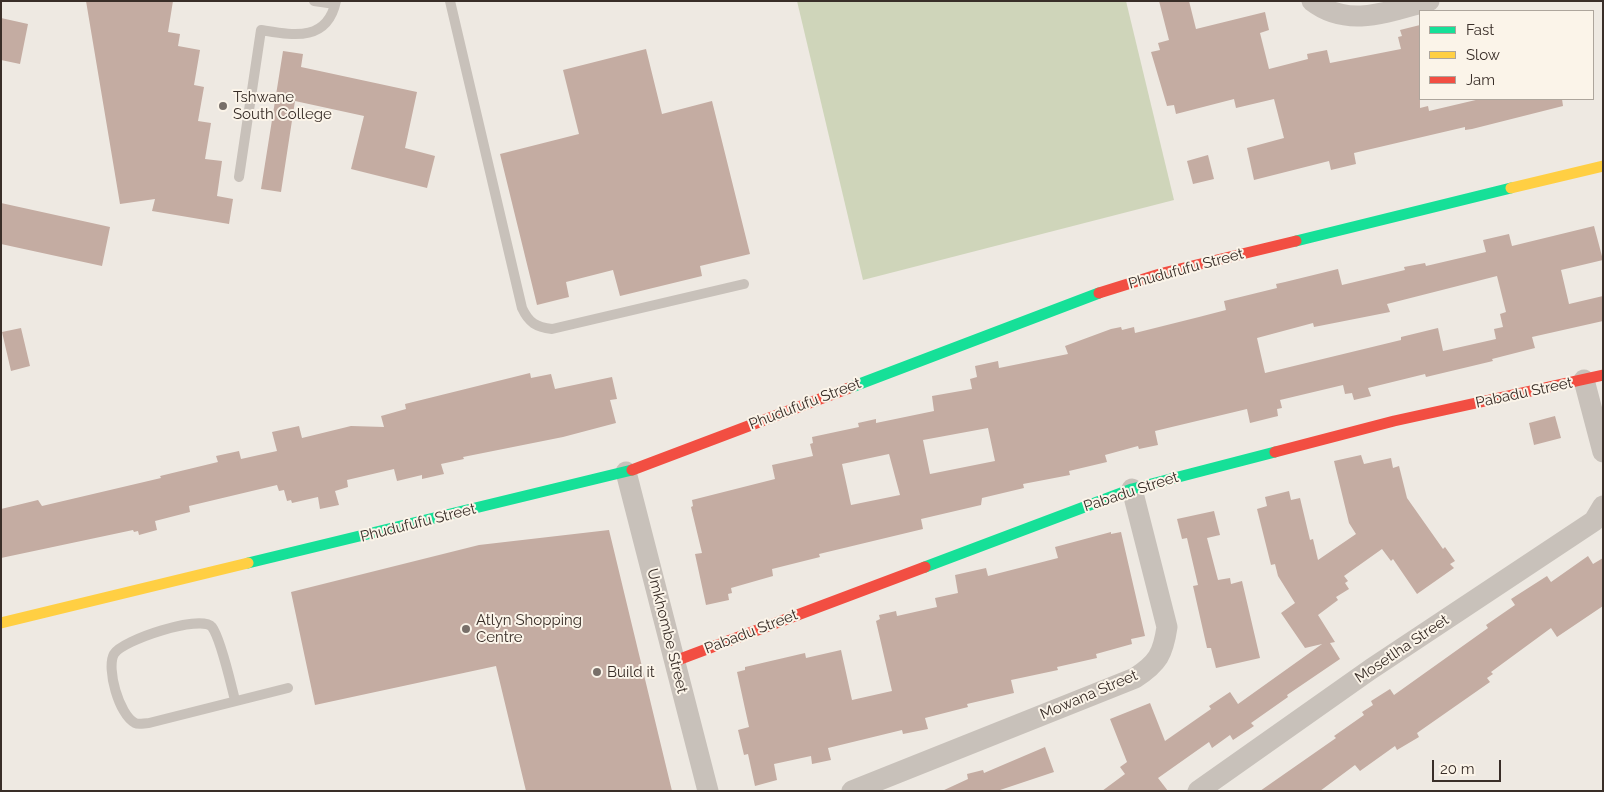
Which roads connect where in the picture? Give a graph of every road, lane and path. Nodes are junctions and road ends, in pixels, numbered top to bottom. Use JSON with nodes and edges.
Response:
{"nodes":[{"id":1,"x":314,"y":1,"type":"edge"},
{"id":2,"x":450,"y":1,"type":"edge"},
{"id":3,"x":1429,"y":1,"type":"edge"},
{"id":4,"x":335,"y":3,"type":"edge"},
{"id":5,"x":1318,"y":6,"type":"edge"},
{"id":6,"x":1603,"y":166,"type":"edge"},
{"id":7,"x":238,"y":177,"type":"dead end"},
{"id":8,"x":744,"y":284,"type":"dead end"},
{"id":9,"x":1594,"y":377,"type":"edge"},
{"id":10,"x":1603,"y":452,"type":"edge"},
{"id":11,"x":626,"y":472,"type":"junction"},
{"id":12,"x":1132,"y":489,"type":"junction"},
{"id":13,"x":1603,"y":506,"type":"edge"},
{"id":14,"x":1,"y":623,"type":"edge"},
{"id":15,"x":675,"y":661,"type":"junction"},
{"id":16,"x":288,"y":688,"type":"dead end"},
{"id":17,"x":235,"y":700,"type":"junction"},
{"id":18,"x":708,"y":791,"type":"edge"},
{"id":19,"x":852,"y":791,"type":"edge"},
{"id":20,"x":1198,"y":791,"type":"edge"}],
"edges":[{"from":1,"to":4,"type":"lane"},
{"from":2,"to":8,"type":"lane"},
{"from":3,"to":5,"type":"street"},
{"from":4,"to":7,"type":"lane"},
{"from":6,"to":11,"type":"street","name":"Phudufufu Street"},
{"from":9,"to":10,"type":"street"},
{"from":9,"to":12,"type":"street","name":"Pabadu Street"},
{"from":11,"to":14,"type":"street","name":"Phudufufu Street"},
{"from":11,"to":15,"type":"street","name":"Umkhombe Street"},
{"from":12,"to":15,"type":"street","name":"Pabadu Street"},
{"from":12,"to":19,"type":"street","name":"Mowana Street"},
{"from":13,"to":20,"type":"street","name":"Mosetlha Street"},
{"from":15,"to":18,"type":"street","name":"Umkhombe Street"},
{"from":16,"to":17,"type":"lane"},
{"from":17,"to":17,"type":"lane"}]}
